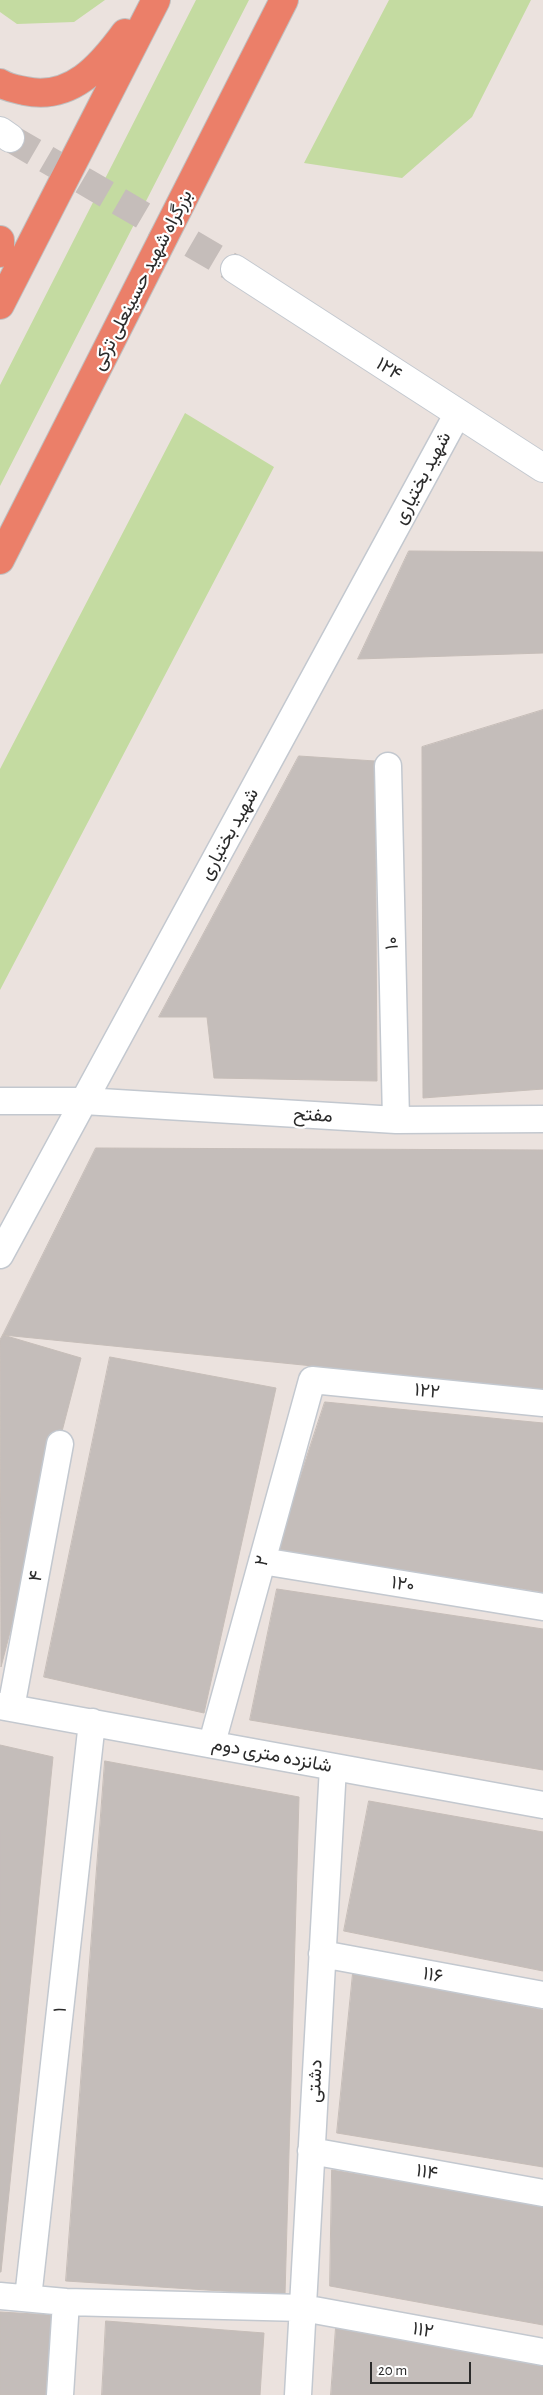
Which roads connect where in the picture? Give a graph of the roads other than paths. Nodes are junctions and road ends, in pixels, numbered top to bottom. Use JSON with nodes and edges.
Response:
{"nodes":[{"id":1,"x":147,"y":0,"type":"edge"},
{"id":2,"x":156,"y":0,"type":"edge"},
{"id":3,"x":284,"y":0,"type":"edge"},
{"id":4,"x":0,"y":82,"type":"edge"},
{"id":5,"x":0,"y":240,"type":"edge"},
{"id":6,"x":0,"y":253,"type":"edge"},
{"id":7,"x":235,"y":269,"type":"tunnel mouth"},
{"id":8,"x":0,"y":305,"type":"edge"},
{"id":9,"x":458,"y":413,"type":"junction"},
{"id":10,"x":543,"y":468,"type":"edge"},
{"id":11,"x":0,"y":560,"type":"edge"},
{"id":12,"x":388,"y":766,"type":"dead end"},
{"id":13,"x":0,"y":1084,"type":"edge"},
{"id":14,"x":84,"y":1101,"type":"junction"},
{"id":15,"x":0,"y":1102,"type":"edge"},
{"id":16,"x":543,"y":1119,"type":"edge"},
{"id":17,"x":396,"y":1120,"type":"junction"},
{"id":18,"x":0,"y":1255,"type":"edge"},
{"id":19,"x":312,"y":1380,"type":"joint"},
{"id":20,"x":543,"y":1403,"type":"edge"},
{"id":21,"x":60,"y":1444,"type":"dead end"},
{"id":22,"x":262,"y":1561,"type":"junction"},
{"id":23,"x":543,"y":1606,"type":"edge"},
{"id":24,"x":5,"y":1707,"type":"edge"},
{"id":25,"x":92,"y":1722,"type":"junction"},
{"id":26,"x":212,"y":1743,"type":"junction"},
{"id":27,"x":333,"y":1767,"type":"junction"},
{"id":28,"x":543,"y":1805,"type":"edge"},
{"id":29,"x":322,"y":1954,"type":"junction"},
{"id":30,"x":543,"y":1995,"type":"edge"},
{"id":31,"x":312,"y":2151,"type":"junction"},
{"id":32,"x":543,"y":2193,"type":"edge"},
{"id":33,"x":0,"y":2296,"type":"edge"},
{"id":34,"x":28,"y":2298,"type":"junction"},
{"id":35,"x":66,"y":2302,"type":"junction"},
{"id":36,"x":302,"y":2308,"type":"junction"},
{"id":37,"x":543,"y":2352,"type":"edge"},
{"id":38,"x":60,"y":2395,"type":"edge"},
{"id":39,"x":298,"y":2395,"type":"edge"}],
"edges":[{"from":1,"to":4,"type":"highway"},
{"from":2,"to":8,"type":"highway"},
{"from":3,"to":11,"type":"highway","name":"بزرگراه شهید حسینعلی ترکی"},
{"from":5,"to":6,"type":"highway"},
{"from":7,"to":9,"type":"street","name":"۱۲۴"},
{"from":9,"to":10,"type":"street","name":"۱۲۴"},
{"from":9,"to":14,"type":"street","name":"شهید بختیاری"},
{"from":12,"to":17,"type":"street","name":"۱۰"},
{"from":13,"to":14,"type":"street"},
{"from":14,"to":15,"type":"street"},
{"from":14,"to":17,"type":"street","name":"مفتح"},
{"from":14,"to":18,"type":"street","name":"شهید بختیاری"},
{"from":16,"to":17,"type":"street","name":"مفتح"},
{"from":19,"to":20,"type":"street","name":"۱۲۲"},
{"from":19,"to":22,"type":"street","name":"۲"},
{"from":21,"to":24,"type":"street","name":"۴"},
{"from":22,"to":23,"type":"street","name":"۱۲۰"},
{"from":22,"to":26,"type":"street","name":"۲"},
{"from":24,"to":25,"type":"street","name":"شانزده متری دوم"},
{"from":25,"to":26,"type":"street","name":"شانزده متری دوم"},
{"from":25,"to":34,"type":"street","name":"۱"},
{"from":26,"to":27,"type":"street","name":"شانزده متری دوم"},
{"from":27,"to":28,"type":"street","name":"شانزده متری دوم"},
{"from":27,"to":29,"type":"street","name":"دشتی"},
{"from":29,"to":30,"type":"street","name":"۱۱۶"},
{"from":29,"to":31,"type":"street","name":"دشتی"},
{"from":31,"to":32,"type":"street","name":"۱۱۴"},
{"from":31,"to":36,"type":"street","name":"دشتی"},
{"from":33,"to":34,"type":"street","name":"۱۱۲"},
{"from":34,"to":35,"type":"street","name":"۱۱۲"},
{"from":35,"to":36,"type":"street","name":"۱۱۲"},
{"from":35,"to":38,"type":"street"},
{"from":36,"to":37,"type":"street","name":"۱۱۲"},
{"from":36,"to":39,"type":"street","name":"دشتی"}]}
